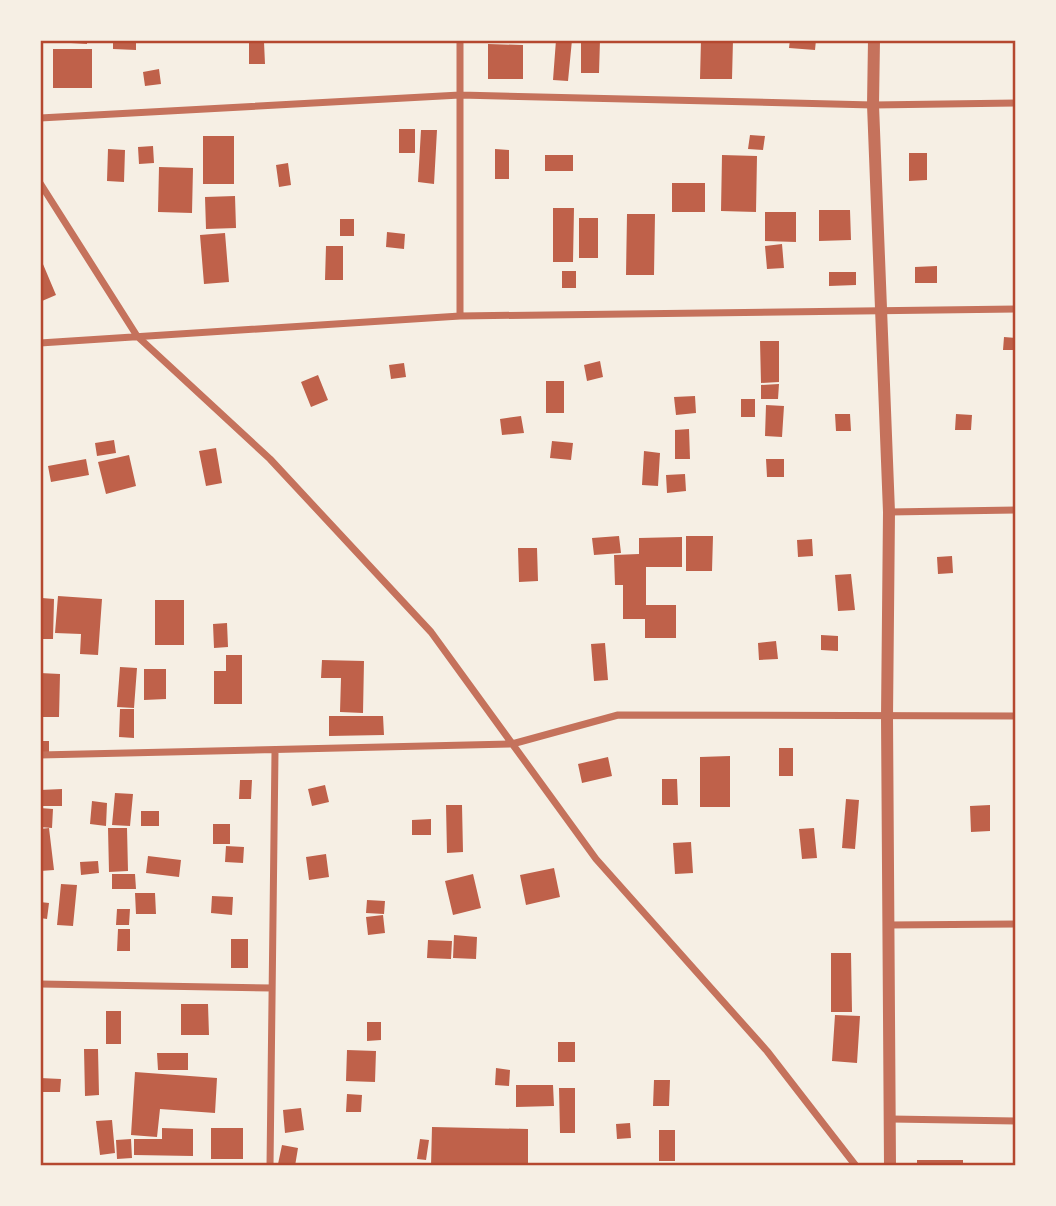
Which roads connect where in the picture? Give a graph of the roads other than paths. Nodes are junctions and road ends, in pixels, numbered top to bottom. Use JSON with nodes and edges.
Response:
{"nodes":[{"id":1,"x":460,"y":40,"type":"edge"},
{"id":2,"x":874,"y":40,"type":"edge"},
{"id":3,"x":460,"y":95,"type":"junction"},
{"id":4,"x":1016,"y":103,"type":"edge"},
{"id":5,"x":873,"y":105,"type":"junction"},
{"id":6,"x":40,"y":118,"type":"edge"},
{"id":7,"x":40,"y":183,"type":"edge"},
{"id":8,"x":1016,"y":309,"type":"edge"},
{"id":9,"x":880,"y":311,"type":"junction"},
{"id":10,"x":460,"y":316,"type":"junction"},
{"id":11,"x":137,"y":336,"type":"junction"},
{"id":12,"x":40,"y":343,"type":"edge"},
{"id":13,"x":1016,"y":510,"type":"edge"},
{"id":14,"x":889,"y":512,"type":"junction"},
{"id":15,"x":1016,"y":716,"type":"edge"},
{"id":16,"x":887,"y":717,"type":"junction"},
{"id":17,"x":512,"y":744,"type":"junction"},
{"id":18,"x":275,"y":752,"type":"junction"},
{"id":19,"x":40,"y":755,"type":"edge"},
{"id":20,"x":1016,"y":924,"type":"edge"},
{"id":21,"x":889,"y":925,"type":"junction"},
{"id":22,"x":40,"y":984,"type":"edge"},
{"id":23,"x":272,"y":988,"type":"junction"},
{"id":24,"x":891,"y":1119,"type":"junction"},
{"id":25,"x":1016,"y":1121,"type":"edge"},
{"id":26,"x":270,"y":1166,"type":"edge"},
{"id":27,"x":856,"y":1166,"type":"edge"},
{"id":28,"x":890,"y":1166,"type":"edge"}],
"edges":[{"from":1,"to":3,"type":"street"},
{"from":2,"to":5,"type":"street"},
{"from":3,"to":5,"type":"street"},
{"from":3,"to":6,"type":"street"},
{"from":3,"to":10,"type":"street"},
{"from":4,"to":5,"type":"street"},
{"from":5,"to":9,"type":"street"},
{"from":7,"to":11,"type":"street"},
{"from":8,"to":9,"type":"street"},
{"from":9,"to":10,"type":"street"},
{"from":9,"to":14,"type":"street"},
{"from":10,"to":11,"type":"street"},
{"from":11,"to":12,"type":"street"},
{"from":11,"to":17,"type":"street"},
{"from":13,"to":14,"type":"street"},
{"from":14,"to":16,"type":"street"},
{"from":15,"to":16,"type":"street"},
{"from":16,"to":17,"type":"street"},
{"from":16,"to":21,"type":"street"},
{"from":17,"to":18,"type":"street"},
{"from":17,"to":27,"type":"street"},
{"from":18,"to":19,"type":"street"},
{"from":18,"to":23,"type":"street"},
{"from":20,"to":21,"type":"street"},
{"from":21,"to":24,"type":"street"},
{"from":22,"to":23,"type":"street"},
{"from":23,"to":26,"type":"street"},
{"from":24,"to":25,"type":"street"},
{"from":24,"to":28,"type":"street"}]}
